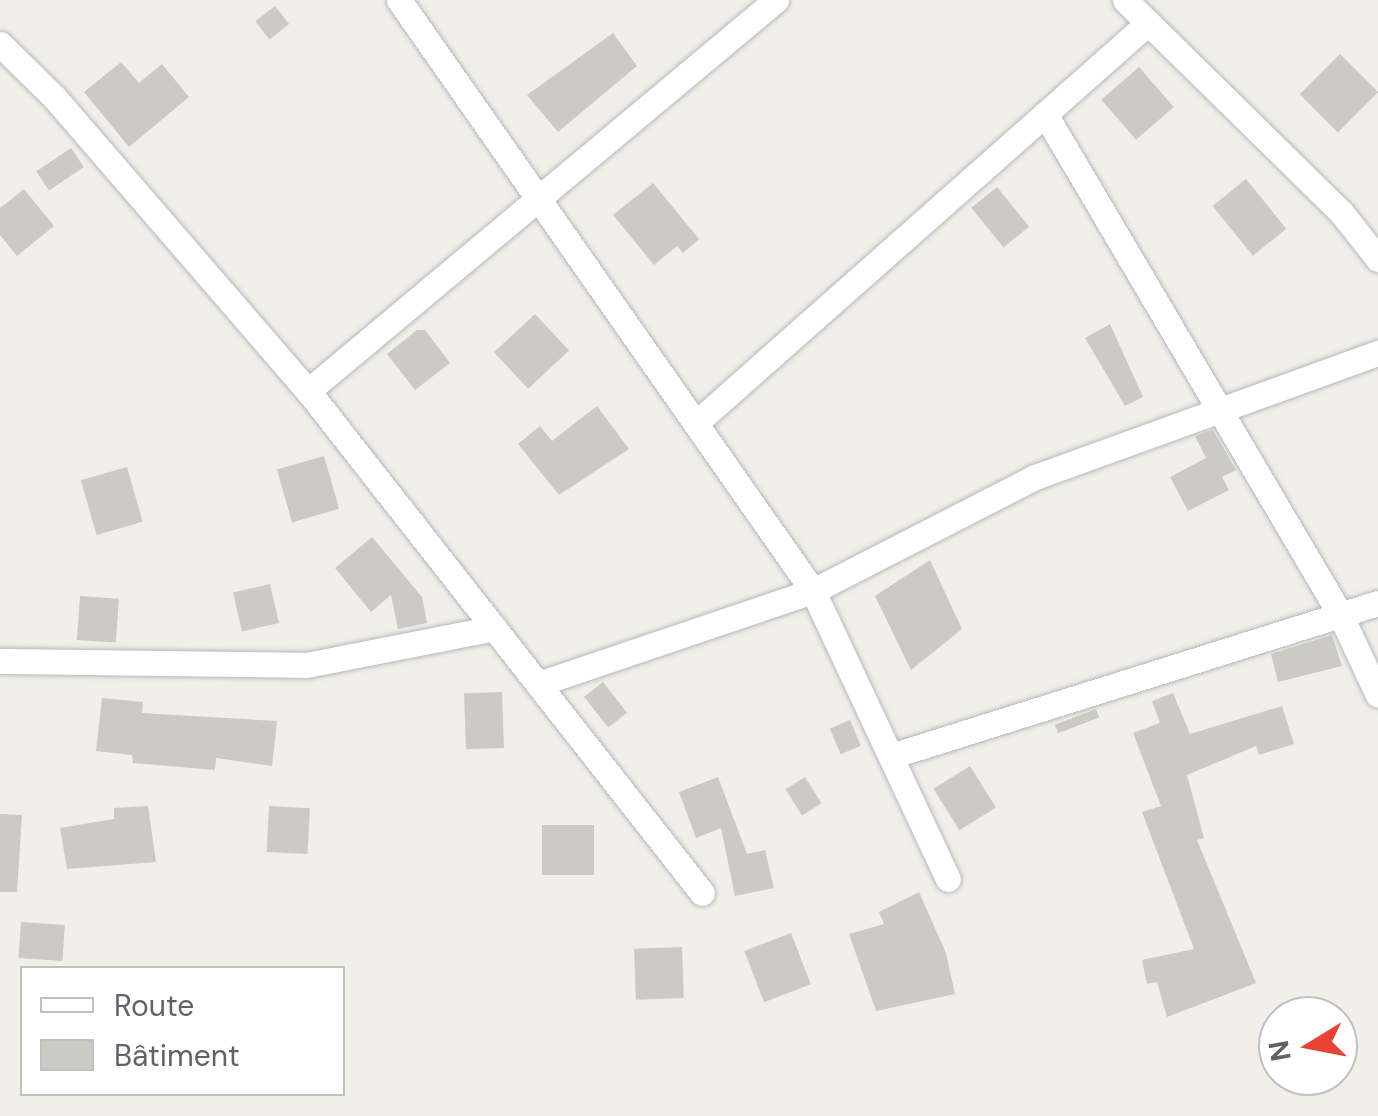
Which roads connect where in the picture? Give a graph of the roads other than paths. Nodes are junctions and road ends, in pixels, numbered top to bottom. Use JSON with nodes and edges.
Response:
{"nodes":[{"id":1,"x":399,"y":0,"type":"edge"},
{"id":2,"x":776,"y":0,"type":"edge"},
{"id":3,"x":1124,"y":0,"type":"edge"},
{"id":4,"x":1148,"y":23,"type":"junction"},
{"id":5,"x":0,"y":44,"type":"edge"},
{"id":6,"x":1045,"y":114,"type":"junction"},
{"id":7,"x":540,"y":201,"type":"junction"},
{"id":8,"x":1378,"y":259,"type":"edge"},
{"id":9,"x":1378,"y":353,"type":"edge"},
{"id":10,"x":308,"y":391,"type":"junction"},
{"id":11,"x":1221,"y":408,"type":"junction"},
{"id":12,"x":696,"y":422,"type":"junction"},
{"id":13,"x":814,"y":590,"type":"junction"},
{"id":14,"x":1378,"y":603,"type":"edge"},
{"id":15,"x":1340,"y":614,"type":"junction"},
{"id":16,"x":494,"y":628,"type":"junction"},
{"id":17,"x":0,"y":661,"type":"edge"},
{"id":18,"x":538,"y":684,"type":"junction"},
{"id":19,"x":1378,"y":695,"type":"edge"},
{"id":20,"x":891,"y":756,"type":"junction"},
{"id":21,"x":948,"y":879,"type":"dead end"},
{"id":22,"x":702,"y":894,"type":"dead end"}],
"edges":[{"from":1,"to":7,"type":"street"},
{"from":2,"to":7,"type":"street"},
{"from":3,"to":4,"type":"street"},
{"from":4,"to":6,"type":"street"},
{"from":4,"to":8,"type":"street"},
{"from":5,"to":10,"type":"street"},
{"from":6,"to":11,"type":"street"},
{"from":6,"to":12,"type":"street"},
{"from":7,"to":10,"type":"street"},
{"from":7,"to":12,"type":"street"},
{"from":9,"to":11,"type":"street"},
{"from":10,"to":16,"type":"street"},
{"from":11,"to":13,"type":"street"},
{"from":11,"to":15,"type":"street"},
{"from":12,"to":13,"type":"street"},
{"from":13,"to":18,"type":"street"},
{"from":13,"to":20,"type":"street"},
{"from":14,"to":15,"type":"street"},
{"from":15,"to":19,"type":"street"},
{"from":15,"to":20,"type":"street"},
{"from":16,"to":17,"type":"street"},
{"from":16,"to":18,"type":"street"},
{"from":18,"to":22,"type":"street"},
{"from":20,"to":21,"type":"street"}]}
